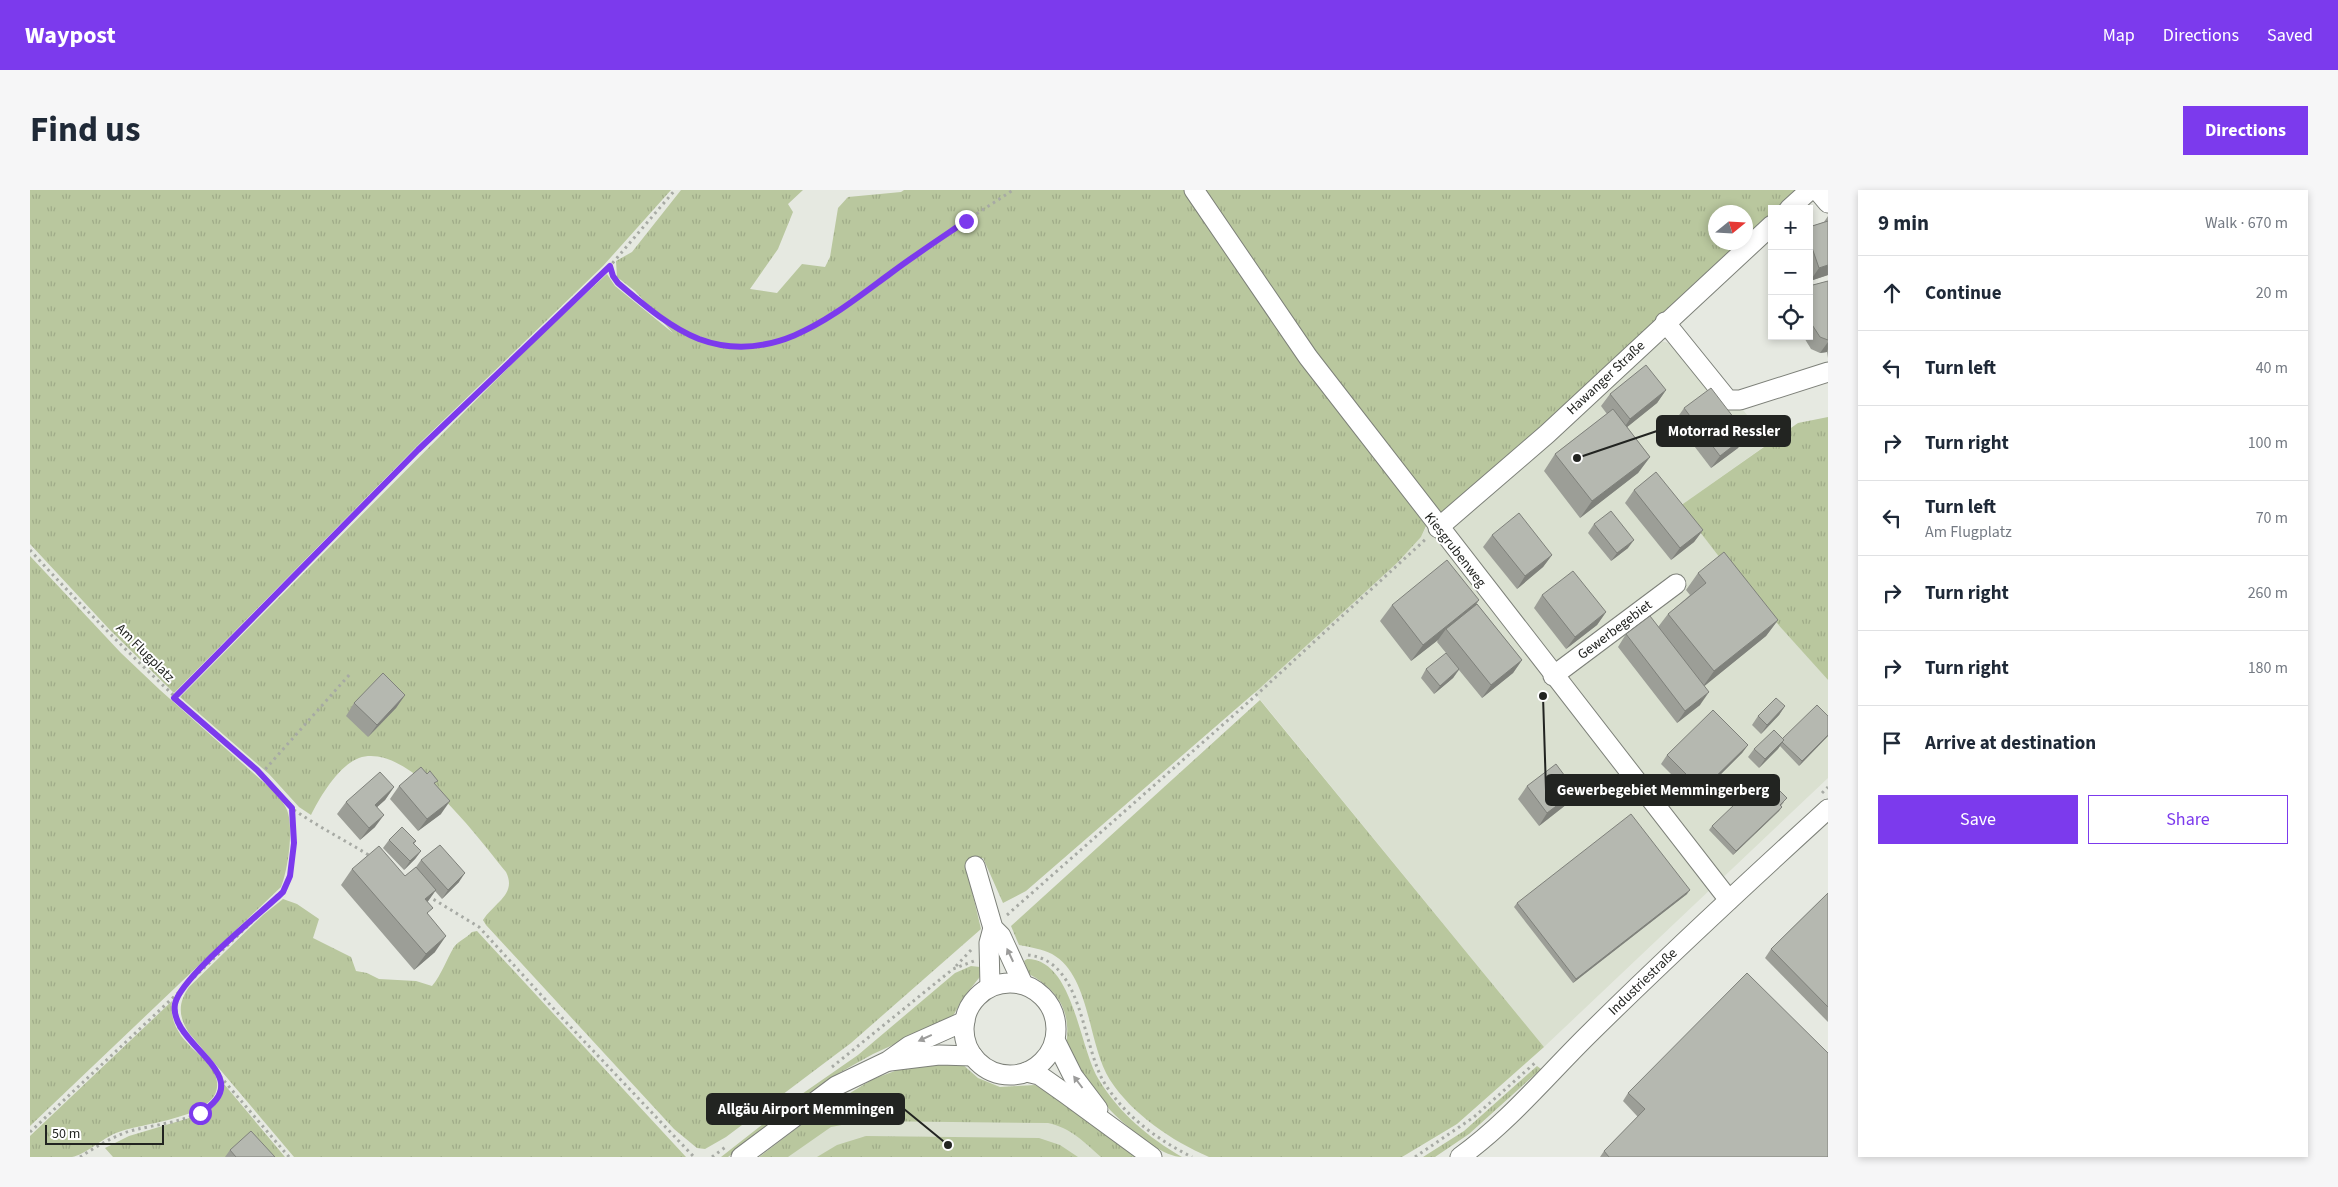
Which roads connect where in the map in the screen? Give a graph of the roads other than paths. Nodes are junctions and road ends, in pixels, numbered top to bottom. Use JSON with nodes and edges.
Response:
{"nodes":[{"id":1,"x":1194,"y":190,"type":"edge"},
{"id":2,"x":1810,"y":190,"type":"edge"},
{"id":3,"x":1817,"y":190,"type":"edge"},
{"id":4,"x":1828,"y":203,"type":"edge"},
{"id":5,"x":1793,"y":205,"type":"edge"},
{"id":6,"x":1768,"y":229,"type":"edge"},
{"id":7,"x":1665,"y":322,"type":"junction"},
{"id":8,"x":1828,"y":372,"type":"edge"},
{"id":9,"x":1438,"y":528,"type":"junction"},
{"id":10,"x":1676,"y":584,"type":"dead end"},
{"id":11,"x":1553,"y":676,"type":"junction"},
{"id":12,"x":1828,"y":809,"type":"edge"},
{"id":13,"x":975,"y":866,"type":"dead end"},
{"id":14,"x":1728,"y":900,"type":"junction"},
{"id":15,"x":993,"y":928,"type":"junction"},
{"id":16,"x":1023,"y":984,"type":"junction"},
{"id":17,"x":990,"y":988,"type":"junction"},
{"id":18,"x":965,"y":1021,"type":"junction"},
{"id":19,"x":1055,"y":1040,"type":"junction"},
{"id":20,"x":973,"y":1056,"type":"junction"},
{"id":21,"x":888,"y":1061,"type":"junction"},
{"id":22,"x":1027,"y":1072,"type":"junction"},
{"id":23,"x":1106,"y":1120,"type":"junction"},
{"id":24,"x":741,"y":1157,"type":"edge"},
{"id":25,"x":1152,"y":1157,"type":"edge"},
{"id":26,"x":1460,"y":1157,"type":"edge"}],
"edges":[{"from":1,"to":9,"type":"street","name":"Kiesgrubenweg"},
{"from":2,"to":5,"type":"street"},
{"from":3,"to":4,"type":"street"},
{"from":6,"to":7,"type":"street","name":"Hawanger Straße"},
{"from":7,"to":8,"type":"street"},
{"from":7,"to":9,"type":"street","name":"Hawanger Straße"},
{"from":9,"to":11,"type":"street","name":"Kiesgrubenweg"},
{"from":10,"to":11,"type":"street","name":"Gewerbegebiet"},
{"from":11,"to":14,"type":"street","name":"Kiesgrubenweg"},
{"from":12,"to":14,"type":"street","name":"Industriestraße"},
{"from":13,"to":15,"type":"street"},
{"from":14,"to":26,"type":"street","name":"Industriestraße"},
{"from":16,"to":15,"type":"street","one_way":true},
{"from":15,"to":17,"type":"street"},
{"from":16,"to":17,"type":"street"},
{"from":16,"to":19,"type":"street"},
{"from":17,"to":18,"type":"street"},
{"from":18,"to":20,"type":"street"},
{"from":18,"to":21,"type":"street","one_way":true},
{"from":19,"to":22,"type":"street"},
{"from":23,"to":19,"type":"street","one_way":true},
{"from":20,"to":21,"type":"street"},
{"from":20,"to":22,"type":"street"},
{"from":21,"to":24,"type":"street"},
{"from":22,"to":23,"type":"street"},
{"from":23,"to":25,"type":"street"}]}
